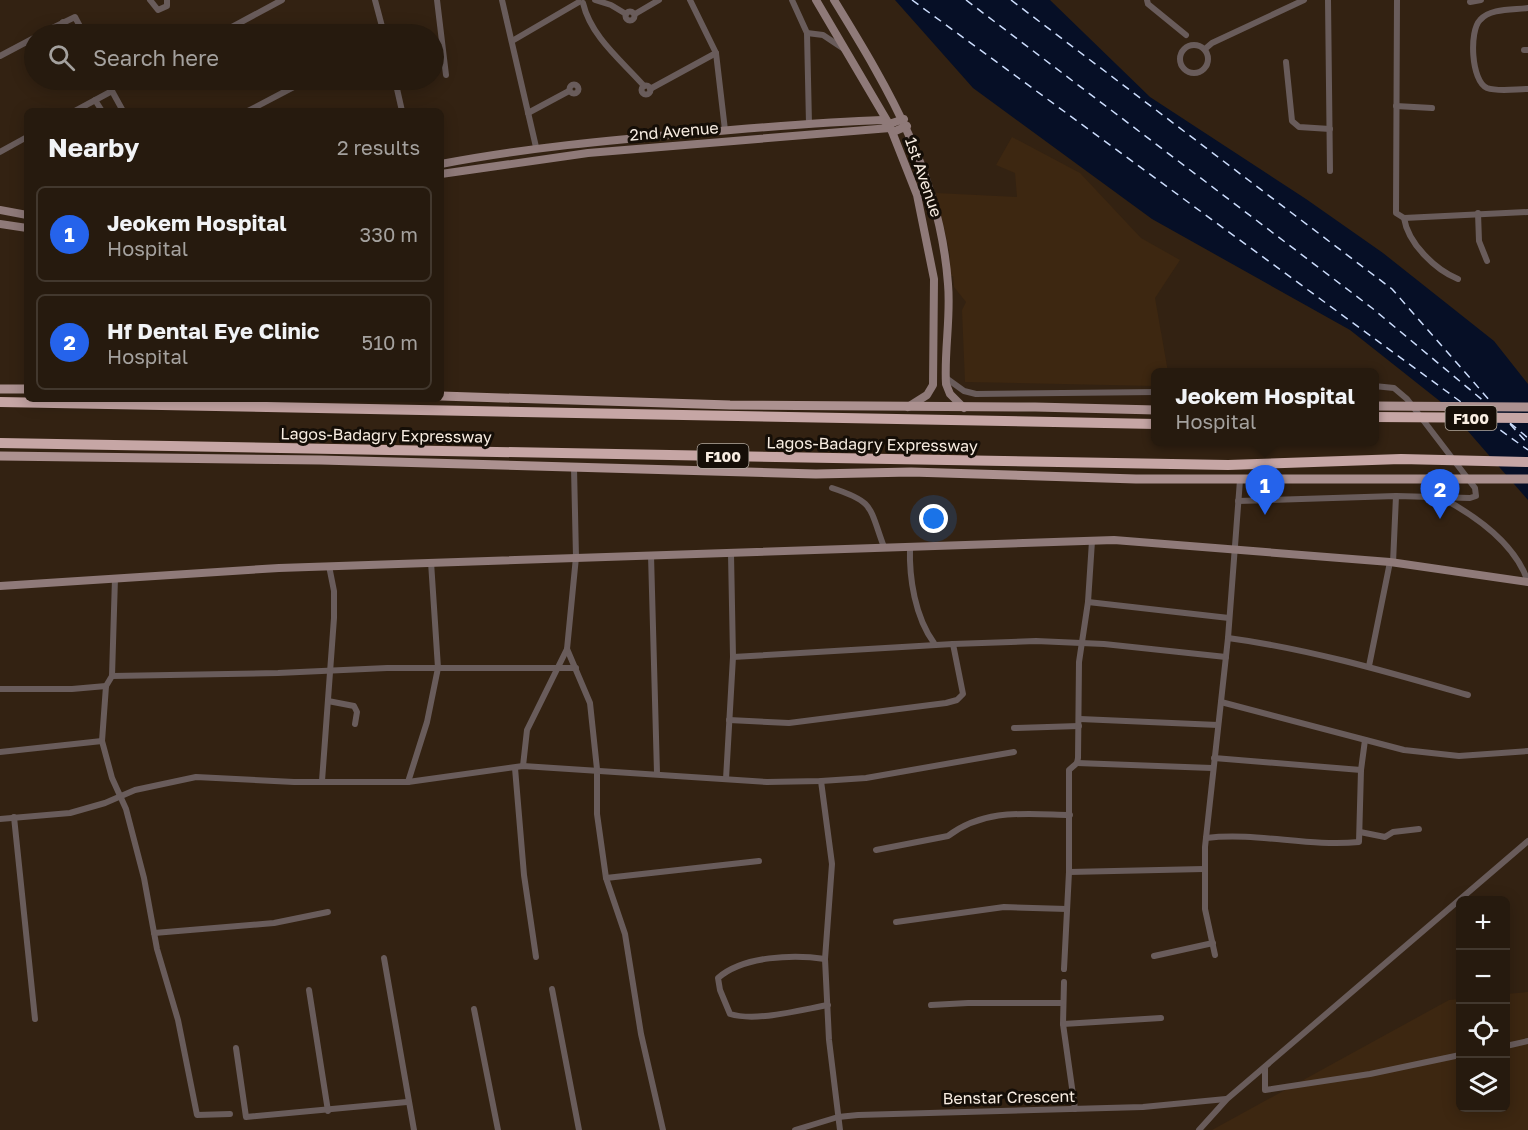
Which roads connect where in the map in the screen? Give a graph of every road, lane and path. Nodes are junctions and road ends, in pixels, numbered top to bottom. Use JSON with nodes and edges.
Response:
{"nodes":[{"id":1,"x":150,"y":0,"type":"edge"},
{"id":2,"x":166,"y":0,"type":"edge"},
{"id":3,"x":282,"y":0,"type":"edge"},
{"id":4,"x":375,"y":0,"type":"edge"},
{"id":5,"x":436,"y":0,"type":"edge"},
{"id":6,"x":502,"y":0,"type":"edge"},
{"id":7,"x":595,"y":0,"type":"edge"},
{"id":8,"x":659,"y":0,"type":"edge"},
{"id":9,"x":690,"y":0,"type":"edge"},
{"id":10,"x":792,"y":0,"type":"edge"},
{"id":11,"x":816,"y":0,"type":"edge"},
{"id":12,"x":834,"y":0,"type":"edge"},
{"id":13,"x":1148,"y":0,"type":"edge"},
{"id":14,"x":1304,"y":0,"type":"edge"},
{"id":15,"x":1328,"y":0,"type":"edge"},
{"id":16,"x":1397,"y":0,"type":"edge"},
{"id":17,"x":1481,"y":0,"type":"edge"},
{"id":18,"x":583,"y":1,"type":"edge"},
{"id":19,"x":1470,"y":2,"type":"dead end"},
{"id":20,"x":1528,"y":8,"type":"edge"},
{"id":21,"x":63,"y":22,"type":"joint"},
{"id":22,"x":59,"y":24,"type":"edge"},
{"id":23,"x":79,"y":24,"type":"edge"},
{"id":24,"x":238,"y":24,"type":"edge"},
{"id":25,"x":381,"y":24,"type":"edge"},
{"id":26,"x":439,"y":24,"type":"edge"},
{"id":27,"x":807,"y":33,"type":"junction"},
{"id":28,"x":1186,"y":35,"type":"dead end"},
{"id":29,"x":512,"y":41,"type":"junction"},
{"id":30,"x":24,"y":43,"type":"edge"},
{"id":31,"x":845,"y":49,"type":"junction"},
{"id":32,"x":1205,"y":49,"type":"junction"},
{"id":33,"x":716,"y":53,"type":"junction"},
{"id":34,"x":0,"y":56,"type":"edge"},
{"id":35,"x":444,"y":60,"type":"edge"},
{"id":36,"x":1286,"y":62,"type":"dead end"},
{"id":37,"x":446,"y":75,"type":"dead end"},
{"id":38,"x":1528,"y":89,"type":"edge"},
{"id":39,"x":287,"y":90,"type":"edge"},
{"id":40,"x":397,"y":90,"type":"edge"},
{"id":41,"x":569,"y":91,"type":"dead end"},
{"id":42,"x":112,"y":92,"type":"joint"},
{"id":43,"x":873,"y":99,"type":"junction"},
{"id":44,"x":95,"y":100,"type":"junction"},
{"id":45,"x":1396,"y":106,"type":"junction"},
{"id":46,"x":80,"y":108,"type":"edge"},
{"id":47,"x":100,"y":108,"type":"edge"},
{"id":48,"x":121,"y":108,"type":"edge"},
{"id":49,"x":254,"y":108,"type":"edge"},
{"id":50,"x":401,"y":108,"type":"edge"},
{"id":51,"x":1432,"y":108,"type":"dead end"},
{"id":52,"x":528,"y":113,"type":"junction"},
{"id":53,"x":869,"y":121,"type":"junction"},
{"id":54,"x":905,"y":122,"type":"junction"},
{"id":55,"x":809,"y":124,"type":"junction"},
{"id":56,"x":891,"y":128,"type":"junction"},
{"id":57,"x":1330,"y":129,"type":"junction"},
{"id":58,"x":724,"y":130,"type":"junction"},
{"id":59,"x":24,"y":139,"type":"edge"},
{"id":60,"x":536,"y":147,"type":"junction"},
{"id":61,"x":0,"y":152,"type":"edge"},
{"id":62,"x":444,"y":163,"type":"edge"},
{"id":63,"x":1330,"y":171,"type":"dead end"},
{"id":64,"x":444,"y":174,"type":"edge"},
{"id":65,"x":0,"y":210,"type":"edge"},
{"id":66,"x":1528,"y":212,"type":"edge"},
{"id":67,"x":1478,"y":213,"type":"junction"},
{"id":68,"x":24,"y":214,"type":"edge"},
{"id":69,"x":1404,"y":218,"type":"junction"},
{"id":70,"x":0,"y":224,"type":"edge"},
{"id":71,"x":24,"y":228,"type":"edge"},
{"id":72,"x":1487,"y":261,"type":"dead end"},
{"id":73,"x":1458,"y":279,"type":"dead end"},
{"id":74,"x":946,"y":378,"type":"junction"},
{"id":75,"x":1379,"y":386,"type":"edge"},
{"id":76,"x":0,"y":389,"type":"edge"},
{"id":77,"x":24,"y":390,"type":"edge"},
{"id":78,"x":1151,"y":392,"type":"edge"},
{"id":79,"x":444,"y":396,"type":"edge"},
{"id":80,"x":0,"y":402,"type":"edge"},
{"id":81,"x":1379,"y":406,"type":"edge"},
{"id":82,"x":907,"y":407,"type":"junction"},
{"id":83,"x":1528,"y":407,"type":"edge"},
{"id":84,"x":964,"y":408,"type":"junction"},
{"id":85,"x":1151,"y":410,"type":"edge"},
{"id":86,"x":1379,"y":417,"type":"edge"},
{"id":87,"x":1528,"y":418,"type":"edge"},
{"id":88,"x":1151,"y":424,"type":"edge"},
{"id":89,"x":0,"y":443,"type":"edge"},
{"id":90,"x":0,"y":456,"type":"edge"},
{"id":91,"x":1528,"y":462,"type":"edge"},
{"id":92,"x":574,"y":468,"type":"junction"},
{"id":93,"x":1528,"y":479,"type":"edge"},
{"id":94,"x":1240,"y":480,"type":"junction"},
{"id":95,"x":832,"y":488,"type":"dead end"},
{"id":96,"x":1396,"y":496,"type":"junction"},
{"id":97,"x":1440,"y":498,"type":"junction"},
{"id":98,"x":1238,"y":501,"type":"junction"},
{"id":99,"x":1092,"y":541,"type":"junction"},
{"id":100,"x":884,"y":547,"type":"junction"},
{"id":101,"x":910,"y":547,"type":"junction"},
{"id":102,"x":1234,"y":549,"type":"junction"},
{"id":103,"x":731,"y":554,"type":"junction"},
{"id":104,"x":651,"y":555,"type":"junction"},
{"id":105,"x":576,"y":557,"type":"junction"},
{"id":106,"x":431,"y":562,"type":"junction"},
{"id":107,"x":1392,"y":563,"type":"junction"},
{"id":108,"x":329,"y":566,"type":"junction"},
{"id":109,"x":115,"y":578,"type":"junction"},
{"id":110,"x":1528,"y":582,"type":"edge"},
{"id":111,"x":0,"y":586,"type":"edge"},
{"id":112,"x":1088,"y":602,"type":"junction"},
{"id":113,"x":1229,"y":618,"type":"junction"},
{"id":114,"x":1228,"y":638,"type":"junction"},
{"id":115,"x":934,"y":643,"type":"junction"},
{"id":116,"x":953,"y":644,"type":"junction"},
{"id":117,"x":1082,"y":644,"type":"junction"},
{"id":118,"x":567,"y":649,"type":"junction"},
{"id":119,"x":732,"y":657,"type":"junction"},
{"id":120,"x":1226,"y":657,"type":"junction"},
{"id":121,"x":558,"y":666,"type":"junction"},
{"id":122,"x":1369,"y":666,"type":"junction"},
{"id":123,"x":438,"y":668,"type":"junction"},
{"id":124,"x":576,"y":668,"type":"junction"},
{"id":125,"x":330,"y":670,"type":"junction"},
{"id":126,"x":112,"y":676,"type":"junction"},
{"id":127,"x":106,"y":686,"type":"junction"},
{"id":128,"x":0,"y":689,"type":"edge"},
{"id":129,"x":1468,"y":695,"type":"dead end"},
{"id":130,"x":328,"y":701,"type":"junction"},
{"id":131,"x":1221,"y":702,"type":"junction"},
{"id":132,"x":729,"y":720,"type":"junction"},
{"id":133,"x":1079,"y":723,"type":"junction"},
{"id":134,"x":355,"y":724,"type":"dead end"},
{"id":135,"x":1218,"y":725,"type":"junction"},
{"id":136,"x":1014,"y":728,"type":"dead end"},
{"id":137,"x":1365,"y":740,"type":"junction"},
{"id":138,"x":102,"y":741,"type":"junction"},
{"id":139,"x":1528,"y":751,"type":"edge"},
{"id":140,"x":0,"y":752,"type":"edge"},
{"id":141,"x":1014,"y":752,"type":"dead end"},
{"id":142,"x":1214,"y":758,"type":"junction"},
{"id":143,"x":1077,"y":763,"type":"junction"},
{"id":144,"x":519,"y":767,"type":"junction"},
{"id":145,"x":1212,"y":768,"type":"junction"},
{"id":146,"x":597,"y":769,"type":"junction"},
{"id":147,"x":1361,"y":770,"type":"junction"},
{"id":148,"x":657,"y":773,"type":"junction"},
{"id":149,"x":726,"y":778,"type":"junction"},
{"id":150,"x":322,"y":781,"type":"junction"},
{"id":151,"x":821,"y":781,"type":"junction"},
{"id":152,"x":408,"y":782,"type":"junction"},
{"id":153,"x":122,"y":797,"type":"junction"},
{"id":154,"x":1070,"y":815,"type":"junction"},
{"id":155,"x":14,"y":817,"type":"junction"},
{"id":156,"x":0,"y":819,"type":"edge"},
{"id":157,"x":1419,"y":829,"type":"dead end"},
{"id":158,"x":1360,"y":832,"type":"junction"},
{"id":159,"x":1206,"y":838,"type":"junction"},
{"id":160,"x":1528,"y":841,"type":"edge"},
{"id":161,"x":876,"y":850,"type":"dead end"},
{"id":162,"x":759,"y":861,"type":"dead end"},
{"id":163,"x":1204,"y":869,"type":"junction"},
{"id":164,"x":1070,"y":872,"type":"junction"},
{"id":165,"x":606,"y":878,"type":"junction"},
{"id":166,"x":1066,"y":909,"type":"junction"},
{"id":167,"x":328,"y":912,"type":"dead end"},
{"id":168,"x":896,"y":922,"type":"dead end"},
{"id":169,"x":154,"y":933,"type":"junction"},
{"id":170,"x":1213,"y":943,"type":"junction"},
{"id":171,"x":1215,"y":955,"type":"dead end"},
{"id":172,"x":1154,"y":956,"type":"dead end"},
{"id":173,"x":536,"y":957,"type":"dead end"},
{"id":174,"x":384,"y":958,"type":"dead end"},
{"id":175,"x":825,"y":959,"type":"junction"},
{"id":176,"x":1064,"y":969,"type":"dead end"},
{"id":177,"x":1064,"y":982,"type":"dead end"},
{"id":178,"x":552,"y":989,"type":"dead end"},
{"id":179,"x":309,"y":990,"type":"dead end"},
{"id":180,"x":1062,"y":1003,"type":"junction"},
{"id":181,"x":828,"y":1005,"type":"junction"},
{"id":182,"x":931,"y":1005,"type":"dead end"},
{"id":183,"x":474,"y":1009,"type":"dead end"},
{"id":184,"x":35,"y":1018,"type":"dead end"},
{"id":185,"x":1161,"y":1018,"type":"dead end"},
{"id":186,"x":1063,"y":1024,"type":"junction"},
{"id":187,"x":1528,"y":1041,"type":"edge"},
{"id":188,"x":1510,"y":1045,"type":"edge"},
{"id":189,"x":236,"y":1048,"type":"dead end"},
{"id":190,"x":1456,"y":1056,"type":"edge"},
{"id":191,"x":1265,"y":1068,"type":"junction"},
{"id":192,"x":1227,"y":1099,"type":"junction"},
{"id":193,"x":407,"y":1102,"type":"junction"},
{"id":194,"x":1075,"y":1109,"type":"junction"},
{"id":195,"x":328,"y":1111,"type":"junction"},
{"id":196,"x":230,"y":1114,"type":"dead end"},
{"id":197,"x":838,"y":1117,"type":"junction"},
{"id":198,"x":414,"y":1130,"type":"edge"},
{"id":199,"x":498,"y":1130,"type":"edge"},
{"id":200,"x":579,"y":1130,"type":"edge"},
{"id":201,"x":663,"y":1130,"type":"edge"},
{"id":202,"x":795,"y":1130,"type":"edge"},
{"id":203,"x":840,"y":1130,"type":"edge"},
{"id":204,"x":1199,"y":1130,"type":"edge"}],
"edges":[{"from":1,"to":2,"type":"street"},
{"from":3,"to":24,"type":"street"},
{"from":4,"to":25,"type":"street"},
{"from":5,"to":26,"type":"street"},
{"from":6,"to":29,"type":"street"},
{"from":7,"to":8,"type":"street"},
{"from":9,"to":33,"type":"street"},
{"from":10,"to":27,"type":"street"},
{"from":11,"to":31,"type":"main road","name":"1st Avenue"},
{"from":12,"to":54,"type":"main road","name":"1st Avenue"},
{"from":13,"to":28,"type":"street"},
{"from":14,"to":32,"type":"street"},
{"from":15,"to":57,"type":"street"},
{"from":16,"to":45,"type":"street"},
{"from":17,"to":19,"type":"street"},
{"from":18,"to":29,"type":"street"},
{"from":18,"to":33,"type":"street"},
{"from":20,"to":38,"type":"street"},
{"from":21,"to":22,"type":"street"},
{"from":21,"to":23,"type":"street"},
{"from":27,"to":31,"type":"street"},
{"from":27,"to":55,"type":"street"},
{"from":29,"to":52,"type":"street"},
{"from":30,"to":34,"type":"street"},
{"from":31,"to":43,"type":"main road","name":"1st Avenue"},
{"from":32,"to":32,"type":"street"},
{"from":33,"to":58,"type":"street"},
{"from":35,"to":37,"type":"street"},
{"from":36,"to":57,"type":"street"},
{"from":39,"to":49,"type":"street"},
{"from":40,"to":50,"type":"street"},
{"from":41,"to":52,"type":"street"},
{"from":42,"to":44,"type":"street"},
{"from":42,"to":48,"type":"street"},
{"from":43,"to":53,"type":"main road"},
{"from":43,"to":56,"type":"main road","name":"1st Avenue"},
{"from":44,"to":46,"type":"street"},
{"from":44,"to":47,"type":"street"},
{"from":45,"to":51,"type":"street"},
{"from":45,"to":69,"type":"street"},
{"from":52,"to":60,"type":"street"},
{"from":53,"to":55,"type":"main road","name":"2nd Avenue"},
{"from":53,"to":56,"type":"main road","name":"2nd Avenue"},
{"from":54,"to":56,"type":"main road","name":"2nd Avenue"},
{"from":54,"to":74,"type":"main road","name":"1st Avenue"},
{"from":55,"to":58,"type":"main road","name":"2nd Avenue"},
{"from":56,"to":64,"type":"main road","name":"2nd Avenue"},
{"from":56,"to":82,"type":"main road","name":"1st Avenue"},
{"from":57,"to":63,"type":"street"},
{"from":58,"to":60,"type":"main road","name":"2nd Avenue"},
{"from":59,"to":61,"type":"street"},
{"from":60,"to":62,"type":"main road","name":"2nd Avenue"},
{"from":65,"to":68,"type":"main road"},
{"from":66,"to":67,"type":"street"},
{"from":67,"to":69,"type":"street"},
{"from":67,"to":72,"type":"street"},
{"from":69,"to":73,"type":"street"},
{"from":70,"to":71,"type":"main road"},
{"from":74,"to":78,"type":"street"},
{"from":74,"to":84,"type":"main road","name":"1st Avenue"},
{"from":75,"to":97,"type":"street"},
{"from":76,"to":77,"type":"main road"},
{"from":79,"to":82,"type":"main road"},
{"from":80,"to":88,"type":"highway","name":"Lagos-Badagry Expressway"},
{"from":81,"to":83,"type":"main road"},
{"from":82,"to":84,"type":"main road"},
{"from":84,"to":85,"type":"main road"},
{"from":86,"to":87,"type":"highway","number":"F100"},
{"from":89,"to":91,"type":"highway","name":"Lagos-Badagry Expressway","number":"F100"},
{"from":90,"to":92,"type":"main road","name":"Lagos-Badagry Expressway"},
{"from":92,"to":94,"type":"main road","name":"Lagos-Badagry Expressway"},
{"from":92,"to":105,"type":"street"},
{"from":93,"to":94,"type":"main road","name":"Lagos-Badagry Expressway"},
{"from":94,"to":98,"type":"street"},
{"from":95,"to":100,"type":"street"},
{"from":96,"to":97,"type":"street"},
{"from":96,"to":98,"type":"street"},
{"from":96,"to":107,"type":"street"},
{"from":97,"to":110,"type":"street"},
{"from":98,"to":102,"type":"street"},
{"from":99,"to":101,"type":"main road"},
{"from":99,"to":102,"type":"main road"},
{"from":99,"to":112,"type":"street"},
{"from":100,"to":101,"type":"main road"},
{"from":100,"to":103,"type":"main road"},
{"from":101,"to":115,"type":"street"},
{"from":102,"to":107,"type":"main road"},
{"from":102,"to":113,"type":"street"},
{"from":103,"to":104,"type":"main road"},
{"from":103,"to":119,"type":"street"},
{"from":104,"to":105,"type":"main road"},
{"from":104,"to":148,"type":"street"},
{"from":105,"to":106,"type":"main road"},
{"from":105,"to":118,"type":"street"},
{"from":106,"to":108,"type":"main road"},
{"from":106,"to":123,"type":"street"},
{"from":107,"to":110,"type":"main road"},
{"from":107,"to":122,"type":"street"},
{"from":108,"to":109,"type":"main road"},
{"from":108,"to":125,"type":"street"},
{"from":109,"to":111,"type":"main road"},
{"from":109,"to":126,"type":"street"},
{"from":112,"to":113,"type":"street"},
{"from":112,"to":117,"type":"street"},
{"from":113,"to":114,"type":"street"},
{"from":114,"to":120,"type":"street"},
{"from":114,"to":122,"type":"street"},
{"from":115,"to":116,"type":"street"},
{"from":115,"to":119,"type":"street"},
{"from":116,"to":117,"type":"street"},
{"from":116,"to":132,"type":"street"},
{"from":117,"to":120,"type":"street"},
{"from":117,"to":133,"type":"street"},
{"from":118,"to":121,"type":"street"},
{"from":118,"to":124,"type":"street"},
{"from":119,"to":132,"type":"street"},
{"from":120,"to":131,"type":"street"},
{"from":121,"to":123,"type":"street"},
{"from":121,"to":124,"type":"street"},
{"from":121,"to":144,"type":"street"},
{"from":122,"to":129,"type":"street"},
{"from":123,"to":125,"type":"street"},
{"from":123,"to":152,"type":"street"},
{"from":124,"to":146,"type":"street"},
{"from":125,"to":126,"type":"street"},
{"from":125,"to":130,"type":"street"},
{"from":126,"to":127,"type":"street"},
{"from":127,"to":128,"type":"street"},
{"from":127,"to":138,"type":"street"},
{"from":130,"to":134,"type":"street"},
{"from":130,"to":150,"type":"street"},
{"from":131,"to":135,"type":"street"},
{"from":131,"to":137,"type":"street"},
{"from":132,"to":149,"type":"street"},
{"from":133,"to":135,"type":"street"},
{"from":133,"to":136,"type":"street"},
{"from":133,"to":143,"type":"street"},
{"from":135,"to":142,"type":"street"},
{"from":137,"to":139,"type":"street"},
{"from":137,"to":147,"type":"street"},
{"from":138,"to":140,"type":"street"},
{"from":138,"to":153,"type":"street"},
{"from":141,"to":151,"type":"street"},
{"from":142,"to":145,"type":"street"},
{"from":142,"to":147,"type":"street"},
{"from":143,"to":145,"type":"street"},
{"from":143,"to":154,"type":"street"},
{"from":144,"to":146,"type":"street"},
{"from":144,"to":152,"type":"street"},
{"from":144,"to":173,"type":"street"},
{"from":145,"to":159,"type":"street"},
{"from":146,"to":148,"type":"street"},
{"from":146,"to":165,"type":"street"},
{"from":147,"to":158,"type":"street"},
{"from":148,"to":149,"type":"street"},
{"from":149,"to":151,"type":"street"},
{"from":150,"to":152,"type":"street"},
{"from":150,"to":153,"type":"street"},
{"from":151,"to":175,"type":"street"},
{"from":153,"to":155,"type":"street"},
{"from":153,"to":169,"type":"street"},
{"from":154,"to":161,"type":"street"},
{"from":154,"to":164,"type":"street"},
{"from":155,"to":156,"type":"street"},
{"from":155,"to":184,"type":"street"},
{"from":157,"to":158,"type":"street"},
{"from":158,"to":159,"type":"street"},
{"from":159,"to":163,"type":"street"},
{"from":160,"to":191,"type":"street"},
{"from":162,"to":165,"type":"street"},
{"from":163,"to":164,"type":"street"},
{"from":163,"to":170,"type":"street"},
{"from":164,"to":166,"type":"street"},
{"from":165,"to":201,"type":"street"},
{"from":166,"to":168,"type":"street"},
{"from":166,"to":176,"type":"street"},
{"from":167,"to":169,"type":"street"},
{"from":169,"to":196,"type":"street"},
{"from":170,"to":171,"type":"street"},
{"from":170,"to":172,"type":"street"},
{"from":174,"to":193,"type":"street"},
{"from":175,"to":181,"type":"street"},
{"from":175,"to":181,"type":"street"},
{"from":177,"to":180,"type":"street"},
{"from":178,"to":200,"type":"street"},
{"from":179,"to":195,"type":"street"},
{"from":180,"to":182,"type":"street"},
{"from":180,"to":186,"type":"street"},
{"from":181,"to":197,"type":"street"},
{"from":183,"to":199,"type":"street"},
{"from":185,"to":186,"type":"street"},
{"from":186,"to":194,"type":"street"},
{"from":187,"to":188,"type":"street"},
{"from":189,"to":195,"type":"street"},
{"from":190,"to":191,"type":"street"},
{"from":191,"to":192,"type":"street"},
{"from":192,"to":194,"type":"street","name":"Benstar Crescent"},
{"from":192,"to":204,"type":"street"},
{"from":193,"to":195,"type":"street"},
{"from":193,"to":198,"type":"street"},
{"from":194,"to":197,"type":"street","name":"Benstar Crescent"},
{"from":197,"to":202,"type":"street","name":"Benstar Crescent"},
{"from":197,"to":203,"type":"street"}]}
